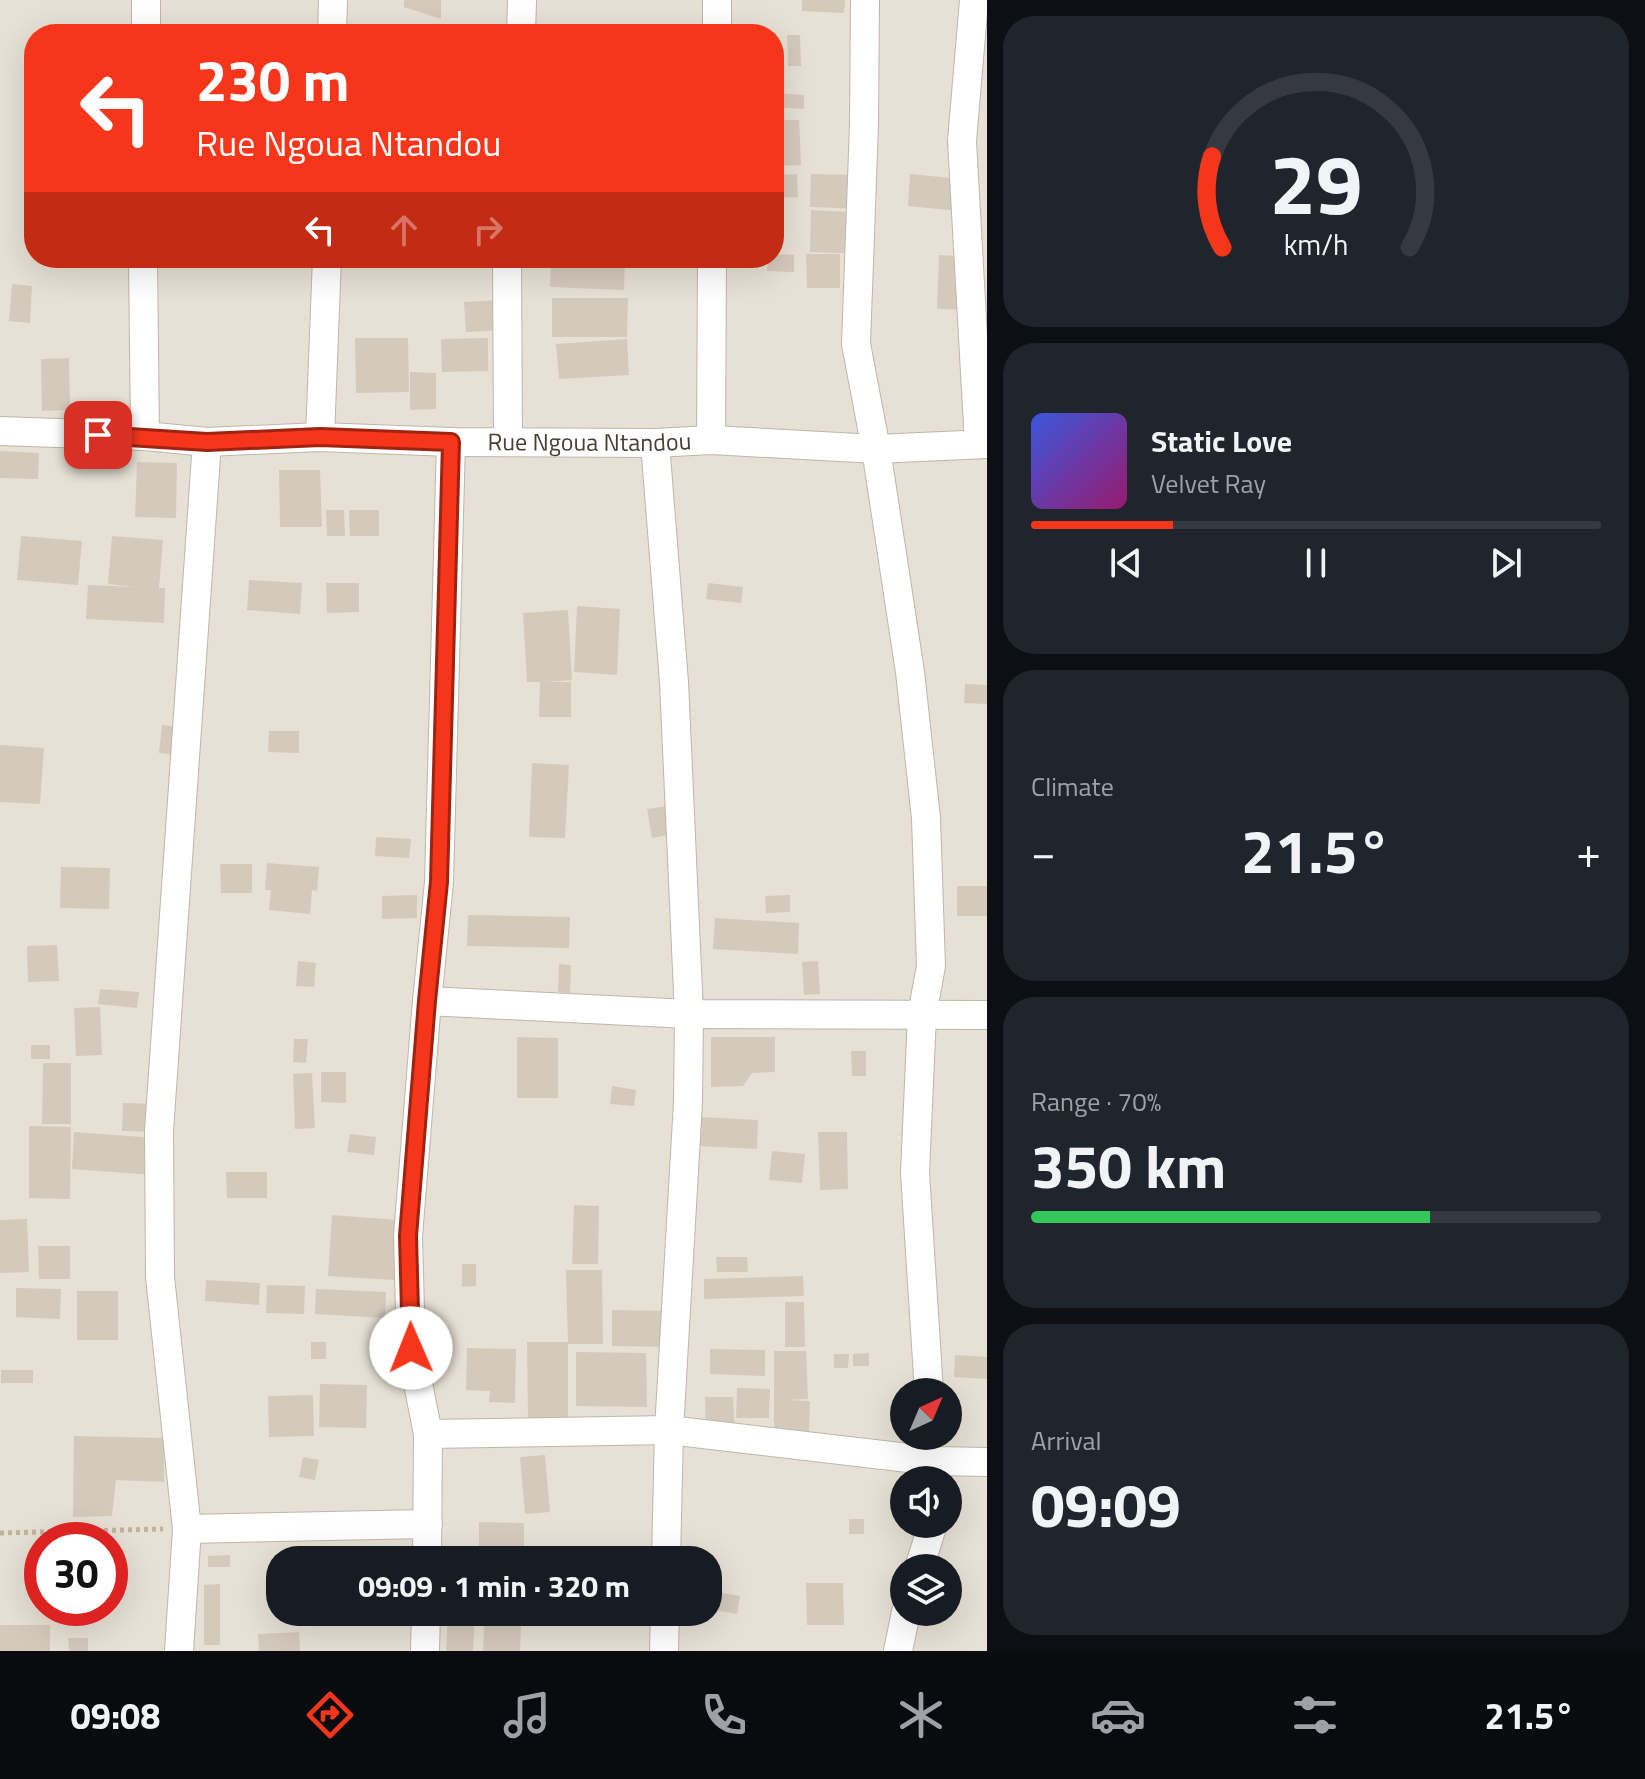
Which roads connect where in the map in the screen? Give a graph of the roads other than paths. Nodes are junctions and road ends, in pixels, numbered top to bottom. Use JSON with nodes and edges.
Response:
{"nodes":[{"id":1,"x":146,"y":0,"type":"edge"},
{"id":2,"x":333,"y":0,"type":"edge"},
{"id":3,"x":522,"y":0,"type":"edge"},
{"id":4,"x":717,"y":0,"type":"edge"},
{"id":5,"x":865,"y":0,"type":"edge"},
{"id":6,"x":974,"y":0,"type":"edge"},
{"id":7,"x":146,"y":24,"type":"edge"},
{"id":8,"x":332,"y":24,"type":"edge"},
{"id":9,"x":521,"y":24,"type":"edge"},
{"id":10,"x":717,"y":24,"type":"edge"},
{"id":11,"x":143,"y":268,"type":"edge"},
{"id":12,"x":327,"y":268,"type":"edge"},
{"id":13,"x":507,"y":268,"type":"edge"},
{"id":14,"x":712,"y":268,"type":"edge"},
{"id":15,"x":0,"y":431,"type":"edge"},
{"id":16,"x":145,"y":436,"type":"junction"},
{"id":17,"x":320,"y":437,"type":"junction"},
{"id":18,"x":711,"y":440,"type":"junction"},
{"id":19,"x":207,"y":442,"type":"junction"},
{"id":20,"x":451,"y":442,"type":"junction"},
{"id":21,"x":508,"y":442,"type":"junction"},
{"id":22,"x":655,"y":443,"type":"junction"},
{"id":23,"x":983,"y":444,"type":"edge"},
{"id":24,"x":876,"y":449,"type":"junction"},
{"id":25,"x":427,"y":1001,"type":"junction"},
{"id":26,"x":689,"y":1014,"type":"junction"},
{"id":27,"x":922,"y":1015,"type":"junction"},
{"id":28,"x":987,"y":1015,"type":"edge"},
{"id":29,"x":928,"y":1378,"type":"edge"},
{"id":30,"x":669,"y":1430,"type":"junction"},
{"id":31,"x":428,"y":1434,"type":"junction"},
{"id":32,"x":934,"y":1459,"type":"edge"},
{"id":33,"x":987,"y":1462,"type":"edge"},
{"id":34,"x":428,"y":1524,"type":"junction"},
{"id":35,"x":187,"y":1529,"type":"junction"},
{"id":36,"x":427,"y":1546,"type":"edge"},
{"id":37,"x":666,"y":1546,"type":"edge"},
{"id":38,"x":426,"y":1626,"type":"edge"},
{"id":39,"x":665,"y":1626,"type":"edge"},
{"id":40,"x":903,"y":1626,"type":"edge"},
{"id":41,"x":179,"y":1651,"type":"edge"},
{"id":42,"x":425,"y":1651,"type":"edge"},
{"id":43,"x":664,"y":1651,"type":"edge"},
{"id":44,"x":898,"y":1651,"type":"edge"}],
"edges":[{"from":1,"to":7,"type":"street"},
{"from":2,"to":8,"type":"street"},
{"from":3,"to":9,"type":"street"},
{"from":4,"to":10,"type":"street"},
{"from":5,"to":24,"type":"street"},
{"from":6,"to":23,"type":"street"},
{"from":11,"to":16,"type":"street"},
{"from":12,"to":17,"type":"street"},
{"from":13,"to":21,"type":"street"},
{"from":14,"to":18,"type":"street"},
{"from":15,"to":16,"type":"street","name":"Rue Ngoua Ntandou"},
{"from":16,"to":19,"type":"street","name":"Rue Ngoua Ntandou"},
{"from":17,"to":19,"type":"street","name":"Rue Ngoua Ntandou"},
{"from":17,"to":20,"type":"street","name":"Rue Ngoua Ntandou"},
{"from":18,"to":22,"type":"street","name":"Rue Ngoua Ntandou"},
{"from":18,"to":24,"type":"street","name":"Rue Ngoua Ntandou"},
{"from":19,"to":35,"type":"street"},
{"from":20,"to":21,"type":"street","name":"Rue Ngoua Ntandou"},
{"from":20,"to":25,"type":"street"},
{"from":21,"to":22,"type":"street","name":"Rue Ngoua Ntandou"},
{"from":22,"to":26,"type":"street"},
{"from":23,"to":24,"type":"street","name":"Rue Ngoua Ntandou"},
{"from":24,"to":27,"type":"street"},
{"from":25,"to":26,"type":"street"},
{"from":25,"to":31,"type":"street"},
{"from":26,"to":27,"type":"street"},
{"from":26,"to":30,"type":"street"},
{"from":27,"to":28,"type":"street"},
{"from":27,"to":29,"type":"street"},
{"from":30,"to":31,"type":"street"},
{"from":30,"to":32,"type":"street"},
{"from":30,"to":37,"type":"street"},
{"from":31,"to":34,"type":"street"},
{"from":32,"to":33,"type":"street"},
{"from":34,"to":35,"type":"street"},
{"from":34,"to":36,"type":"street"},
{"from":35,"to":41,"type":"street"},
{"from":38,"to":42,"type":"street"},
{"from":39,"to":43,"type":"street"},
{"from":40,"to":44,"type":"street"}]}
